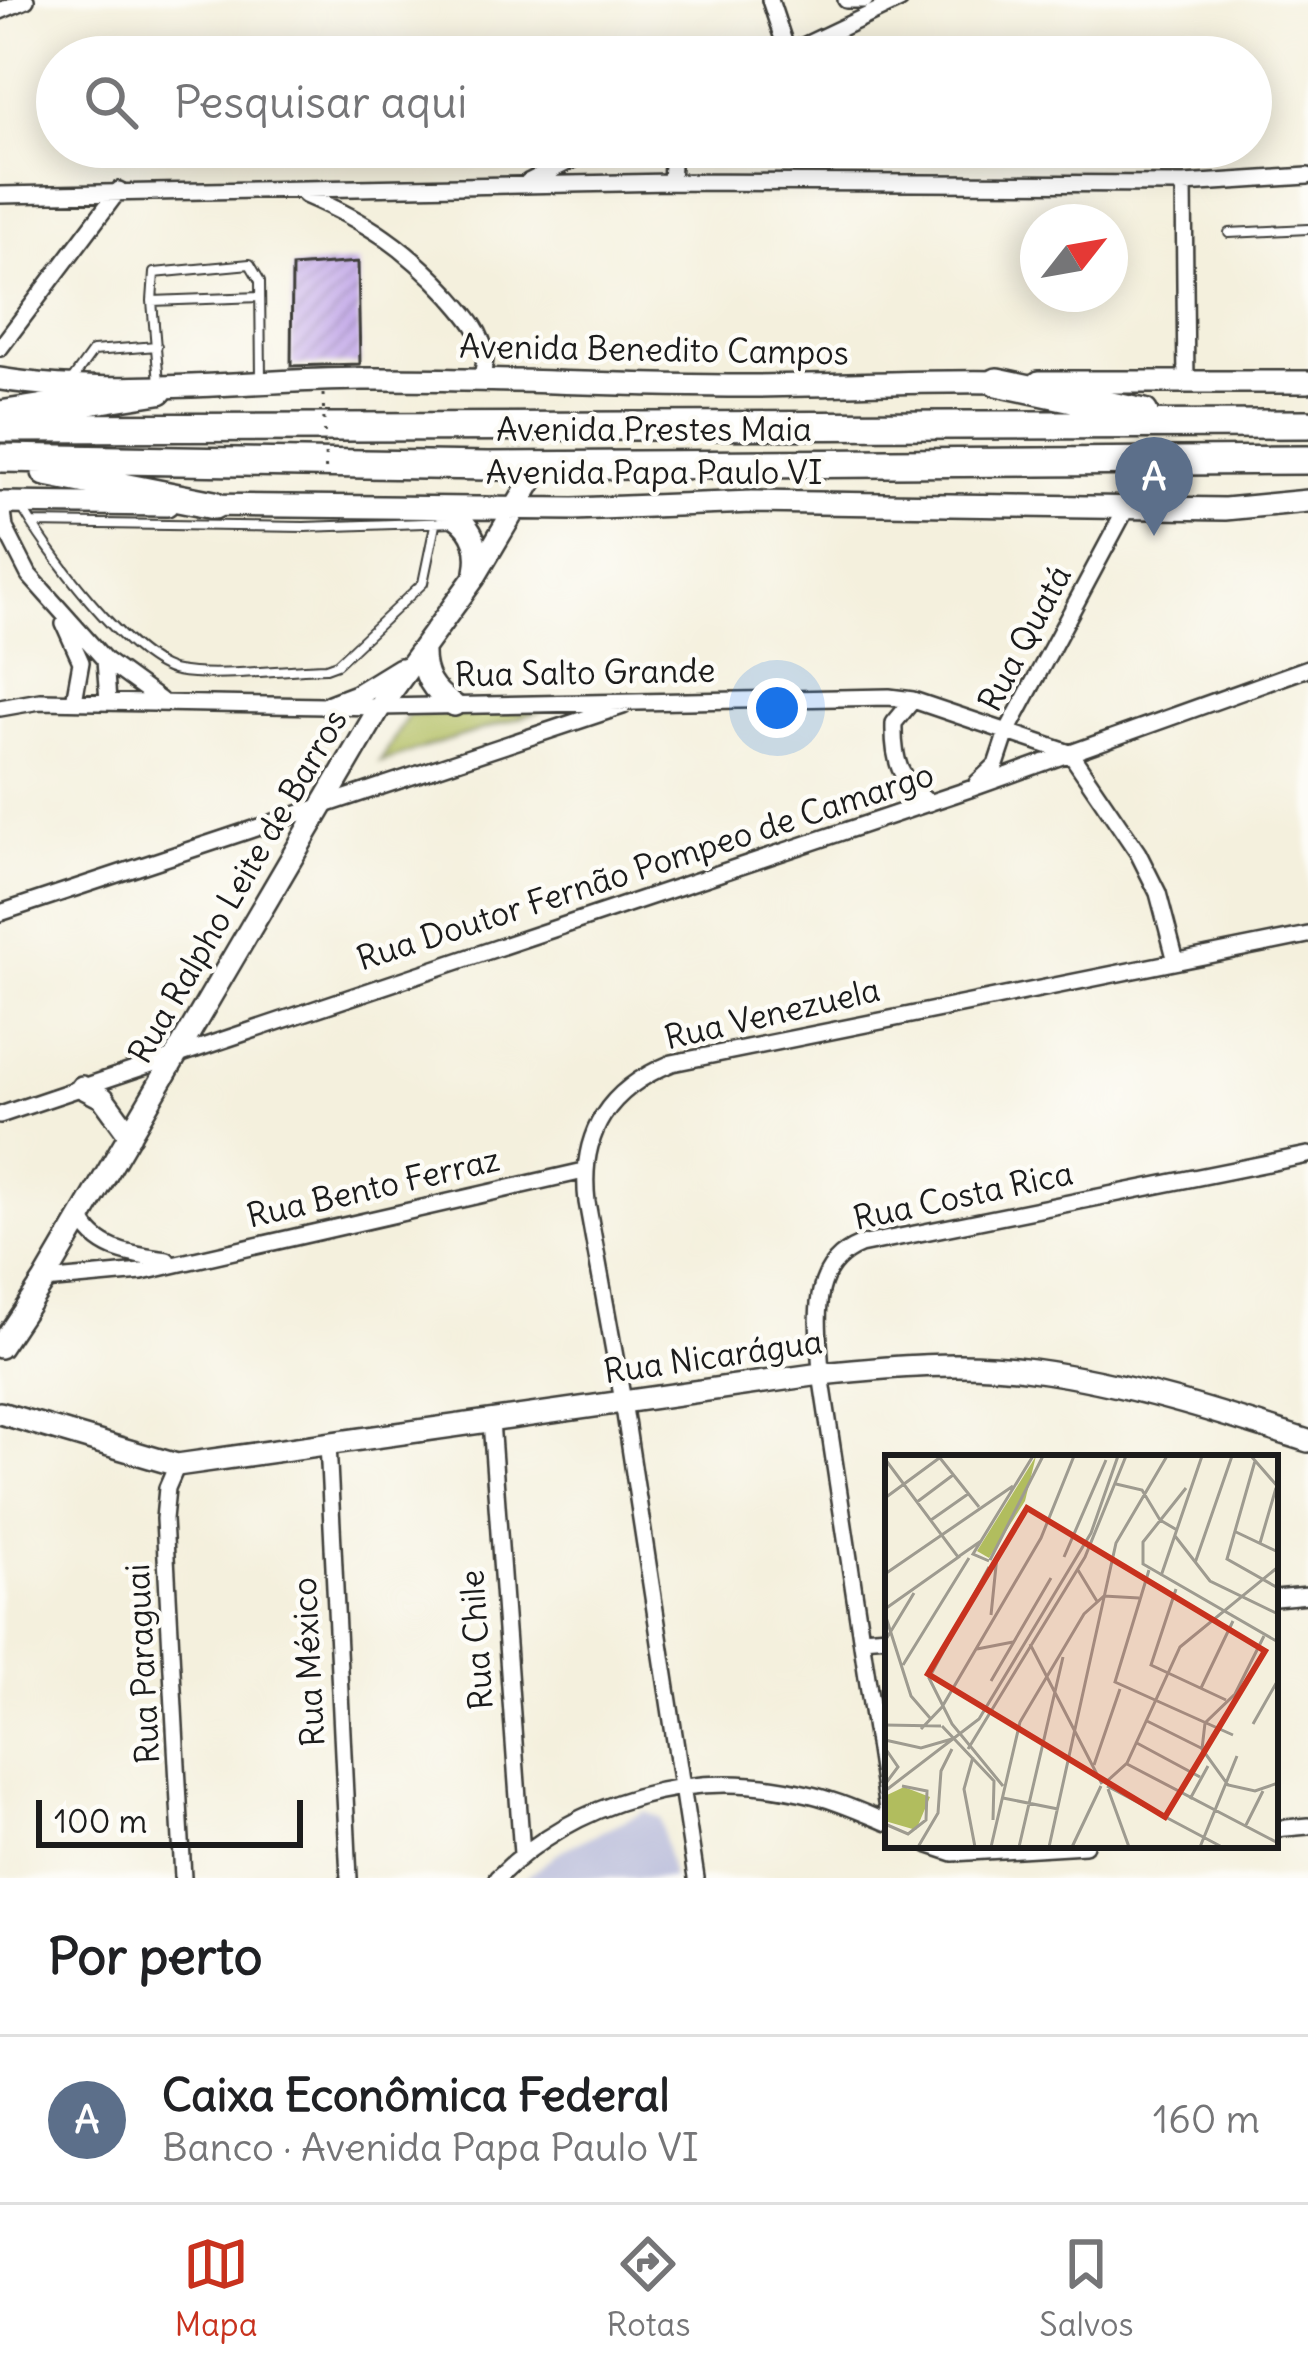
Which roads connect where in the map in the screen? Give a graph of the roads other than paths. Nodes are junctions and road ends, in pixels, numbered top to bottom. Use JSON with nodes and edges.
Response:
{"nodes":[{"id":1,"x":26,"y":0,"type":"edge"},
{"id":2,"x":770,"y":0,"type":"edge"},
{"id":3,"x":846,"y":0,"type":"edge"},
{"id":4,"x":865,"y":0,"type":"edge"},
{"id":5,"x":900,"y":0,"type":"edge"},
{"id":6,"x":0,"y":10,"type":"edge"},
{"id":7,"x":782,"y":36,"type":"edge"},
{"id":8,"x":824,"y":36,"type":"edge"},
{"id":9,"x":556,"y":168,"type":"edge"},
{"id":10,"x":672,"y":168,"type":"edge"},
{"id":11,"x":1308,"y":176,"type":"edge"},
{"id":12,"x":671,"y":182,"type":"junction"},
{"id":13,"x":1184,"y":184,"type":"junction"},
{"id":14,"x":520,"y":186,"type":"junction"},
{"id":15,"x":119,"y":190,"type":"junction"},
{"id":16,"x":297,"y":191,"type":"junction"},
{"id":17,"x":0,"y":195,"type":"edge"},
{"id":18,"x":1308,"y":229,"type":"edge"},
{"id":19,"x":1229,"y":233,"type":"dead end"},
{"id":20,"x":260,"y":297,"type":"junction"},
{"id":21,"x":152,"y":301,"type":"junction"},
{"id":22,"x":157,"y":346,"type":"junction"},
{"id":23,"x":0,"y":348,"type":"edge"},
{"id":24,"x":0,"y":379,"type":"edge"},
{"id":25,"x":481,"y":382,"type":"junction"},
{"id":26,"x":997,"y":382,"type":"junction"},
{"id":27,"x":1308,"y":382,"type":"edge"},
{"id":28,"x":261,"y":383,"type":"junction"},
{"id":29,"x":1186,"y":384,"type":"junction"},
{"id":30,"x":68,"y":386,"type":"junction"},
{"id":31,"x":159,"y":390,"type":"junction"},
{"id":32,"x":0,"y":415,"type":"edge"},
{"id":33,"x":1308,"y":424,"type":"edge"},
{"id":34,"x":1201,"y":425,"type":"junction"},
{"id":35,"x":0,"y":428,"type":"edge"},
{"id":36,"x":1308,"y":460,"type":"edge"},
{"id":37,"x":0,"y":462,"type":"edge"},
{"id":38,"x":541,"y":465,"type":"junction"},
{"id":39,"x":1308,"y":501,"type":"edge"},
{"id":40,"x":214,"y":505,"type":"junction"},
{"id":41,"x":518,"y":506,"type":"junction"},
{"id":42,"x":13,"y":508,"type":"edge"},
{"id":43,"x":1126,"y":509,"type":"junction"},
{"id":44,"x":434,"y":515,"type":"junction"},
{"id":45,"x":474,"y":578,"type":"junction"},
{"id":46,"x":58,"y":611,"type":"junction"},
{"id":47,"x":423,"y":649,"type":"junction"},
{"id":48,"x":104,"y":660,"type":"junction"},
{"id":49,"x":1308,"y":668,"type":"edge"},
{"id":50,"x":641,"y":700,"type":"junction"},
{"id":51,"x":914,"y":700,"type":"junction"},
{"id":52,"x":74,"y":701,"type":"junction"},
{"id":53,"x":108,"y":701,"type":"junction"},
{"id":54,"x":163,"y":701,"type":"junction"},
{"id":55,"x":454,"y":705,"type":"junction"},
{"id":56,"x":330,"y":706,"type":"junction"},
{"id":57,"x":380,"y":707,"type":"junction"},
{"id":58,"x":0,"y":708,"type":"edge"},
{"id":59,"x":1007,"y":732,"type":"junction"},
{"id":60,"x":1070,"y":753,"type":"junction"},
{"id":61,"x":970,"y":789,"type":"junction"},
{"id":62,"x":928,"y":803,"type":"junction"},
{"id":63,"x":326,"y":804,"type":"junction"},
{"id":64,"x":0,"y":914,"type":"edge"},
{"id":65,"x":1308,"y":935,"type":"edge"},
{"id":66,"x":1176,"y":961,"type":"junction"},
{"id":67,"x":177,"y":1054,"type":"junction"},
{"id":68,"x":82,"y":1087,"type":"junction"},
{"id":69,"x":0,"y":1115,"type":"edge"},
{"id":70,"x":130,"y":1135,"type":"junction"},
{"id":71,"x":1308,"y":1155,"type":"edge"},
{"id":72,"x":584,"y":1171,"type":"junction"},
{"id":73,"x":81,"y":1217,"type":"junction"},
{"id":74,"x":176,"y":1262,"type":"junction"},
{"id":75,"x":44,"y":1281,"type":"junction"},
{"id":76,"x":0,"y":1347,"type":"edge"},
{"id":77,"x":821,"y":1374,"type":"junction"},
{"id":78,"x":623,"y":1401,"type":"junction"},
{"id":79,"x":0,"y":1418,"type":"edge"},
{"id":80,"x":491,"y":1421,"type":"junction"},
{"id":81,"x":1308,"y":1442,"type":"edge"},
{"id":82,"x":328,"y":1443,"type":"junction"},
{"id":83,"x":177,"y":1465,"type":"junction"},
{"id":84,"x":1308,"y":1595,"type":"edge"},
{"id":85,"x":1278,"y":1598,"type":"edge"},
{"id":86,"x":885,"y":1636,"type":"edge"},
{"id":87,"x":861,"y":1638,"type":"junction"},
{"id":88,"x":681,"y":1785,"type":"junction"},
{"id":89,"x":885,"y":1799,"type":"edge"},
{"id":90,"x":885,"y":1818,"type":"edge"},
{"id":91,"x":1308,"y":1826,"type":"edge"},
{"id":92,"x":1278,"y":1829,"type":"edge"},
{"id":93,"x":938,"y":1848,"type":"edge"},
{"id":94,"x":1050,"y":1848,"type":"edge"},
{"id":95,"x":521,"y":1854,"type":"junction"},
{"id":96,"x":183,"y":1878,"type":"edge"},
{"id":97,"x":349,"y":1878,"type":"edge"},
{"id":98,"x":497,"y":1878,"type":"edge"},
{"id":99,"x":696,"y":1878,"type":"edge"}],
"edges":[{"from":1,"to":6,"type":"street"},
{"from":2,"to":7,"type":"street"},
{"from":3,"to":4,"type":"street"},
{"from":5,"to":8,"type":"street"},
{"from":9,"to":14,"type":"street"},
{"from":10,"to":12,"type":"street"},
{"from":11,"to":13,"type":"street"},
{"from":12,"to":13,"type":"street"},
{"from":12,"to":14,"type":"street"},
{"from":13,"to":29,"type":"street"},
{"from":14,"to":16,"type":"street"},
{"from":15,"to":16,"type":"street"},
{"from":15,"to":17,"type":"street"},
{"from":15,"to":23,"type":"street"},
{"from":16,"to":25,"type":"street"},
{"from":18,"to":19,"type":"lane"},
{"from":20,"to":21,"type":"lane"},
{"from":20,"to":21,"type":"lane"},
{"from":20,"to":28,"type":"lane"},
{"from":21,"to":22,"type":"lane"},
{"from":22,"to":30,"type":"lane"},
{"from":22,"to":31,"type":"lane"},
{"from":24,"to":30,"type":"street","name":"Avenida Benedito Campos"},
{"from":25,"to":26,"type":"street","name":"Avenida Benedito Campos"},
{"from":25,"to":28,"type":"street","name":"Avenida Benedito Campos"},
{"from":26,"to":29,"type":"street","name":"Avenida Benedito Campos"},
{"from":26,"to":34,"type":"highway"},
{"from":27,"to":29,"type":"street","name":"Avenida Benedito Campos"},
{"from":28,"to":31,"type":"street","name":"Avenida Benedito Campos"},
{"from":30,"to":31,"type":"street","name":"Avenida Benedito Campos"},
{"from":31,"to":32,"type":"highway"},
{"from":33,"to":34,"type":"highway","name":"Avenida Prestes Maia"},
{"from":34,"to":35,"type":"highway","name":"Avenida Prestes Maia"},
{"from":36,"to":38,"type":"highway","name":"Avenida Prestes Maia"},
{"from":37,"to":38,"type":"highway","name":"Avenida Prestes Maia"},
{"from":37,"to":40,"type":"highway"},
{"from":38,"to":41,"type":"street","name":"Rua Ralpho Leite de Barros"},
{"from":39,"to":43,"type":"street","name":"Avenida Papa Paulo VI"},
{"from":40,"to":42,"type":"street","name":"Avenida Papa Paulo VI"},
{"from":40,"to":44,"type":"street","name":"Avenida Papa Paulo VI"},
{"from":41,"to":43,"type":"street","name":"Avenida Papa Paulo VI"},
{"from":41,"to":44,"type":"street","name":"Avenida Papa Paulo VI"},
{"from":41,"to":45,"type":"street","name":"Rua Ralpho Leite de Barros"},
{"from":42,"to":44,"type":"lane"},
{"from":42,"to":44,"type":"lane"},
{"from":42,"to":46,"type":"street"},
{"from":43,"to":59,"type":"street","name":"Rua Quatá"},
{"from":44,"to":45,"type":"street"},
{"from":45,"to":47,"type":"street","name":"Rua Ralpho Leite de Barros"},
{"from":46,"to":48,"type":"street"},
{"from":46,"to":52,"type":"street"},
{"from":47,"to":55,"type":"street"},
{"from":47,"to":56,"type":"street"},
{"from":47,"to":57,"type":"street","name":"Rua Ralpho Leite de Barros"},
{"from":48,"to":53,"type":"street"},
{"from":48,"to":54,"type":"street"},
{"from":49,"to":60,"type":"street","name":"Rua Doutor Fernão Pompeo de Camargo"},
{"from":50,"to":51,"type":"street","name":"Rua Salto Grande"},
{"from":50,"to":55,"type":"street","name":"Rua Salto Grande"},
{"from":50,"to":63,"type":"street"},
{"from":51,"to":59,"type":"street","name":"Rua Salto Grande"},
{"from":51,"to":62,"type":"street"},
{"from":52,"to":53,"type":"street","name":"Rua Salto Grande"},
{"from":52,"to":58,"type":"street","name":"Rua Salto Grande"},
{"from":53,"to":54,"type":"street","name":"Rua Salto Grande"},
{"from":54,"to":56,"type":"street","name":"Rua Salto Grande"},
{"from":55,"to":57,"type":"street","name":"Rua Salto Grande"},
{"from":56,"to":57,"type":"street","name":"Rua Salto Grande"},
{"from":57,"to":63,"type":"street","name":"Rua Ralpho Leite de Barros"},
{"from":59,"to":60,"type":"street","name":"Rua Salto Grande"},
{"from":59,"to":61,"type":"street","name":"Rua Quatá"},
{"from":60,"to":61,"type":"street","name":"Rua Doutor Fernão Pompeo de Camargo"},
{"from":60,"to":66,"type":"street"},
{"from":61,"to":62,"type":"street","name":"Rua Doutor Fernão Pompeo de Camargo"},
{"from":62,"to":67,"type":"street","name":"Rua Doutor Fernão Pompeo de Camargo"},
{"from":63,"to":64,"type":"street"},
{"from":63,"to":67,"type":"street","name":"Rua Ralpho Leite de Barros"},
{"from":65,"to":66,"type":"street","name":"Rua Venezuela"},
{"from":66,"to":72,"type":"street","name":"Rua Venezuela"},
{"from":67,"to":68,"type":"street","name":"Rua Doutor Fernão Pompeo de Camargo"},
{"from":67,"to":70,"type":"street","name":"Rua Ralpho Leite de Barros"},
{"from":68,"to":69,"type":"street","name":"Rua Doutor Fernão Pompeo de Camargo"},
{"from":68,"to":70,"type":"street"},
{"from":70,"to":73,"type":"street","name":"Rua Ralpho Leite de Barros"},
{"from":71,"to":77,"type":"street","name":"Rua Costa Rica"},
{"from":72,"to":74,"type":"street","name":"Rua Bento Ferraz"},
{"from":72,"to":78,"type":"street"},
{"from":73,"to":74,"type":"street","name":"Rua Bento Ferraz"},
{"from":73,"to":75,"type":"street","name":"Rua Ralpho Leite de Barros"},
{"from":74,"to":75,"type":"street","name":"Rua Bento Ferraz"},
{"from":75,"to":76,"type":"street","name":"Rua Ralpho Leite de Barros"},
{"from":77,"to":78,"type":"street","name":"Rua Nicarágua"},
{"from":77,"to":81,"type":"street","name":"Rua Nicarágua"},
{"from":77,"to":87,"type":"street","name":"Rua Costa Rica"},
{"from":78,"to":80,"type":"street","name":"Rua Nicarágua"},
{"from":78,"to":88,"type":"street"},
{"from":79,"to":83,"type":"street"},
{"from":80,"to":82,"type":"street","name":"Rua Nicarágua"},
{"from":80,"to":95,"type":"street","name":"Rua Chile"},
{"from":82,"to":83,"type":"street","name":"Rua Nicarágua"},
{"from":82,"to":97,"type":"street","name":"Rua México"},
{"from":83,"to":96,"type":"street","name":"Rua Paraguai"},
{"from":84,"to":85,"type":"street"},
{"from":86,"to":87,"type":"street"},
{"from":87,"to":89,"type":"street","name":"Rua Costa Rica"},
{"from":88,"to":90,"type":"street"},
{"from":88,"to":95,"type":"street"},
{"from":88,"to":99,"type":"street"},
{"from":91,"to":92,"type":"street"},
{"from":93,"to":94,"type":"street"},
{"from":95,"to":98,"type":"street"}]}
